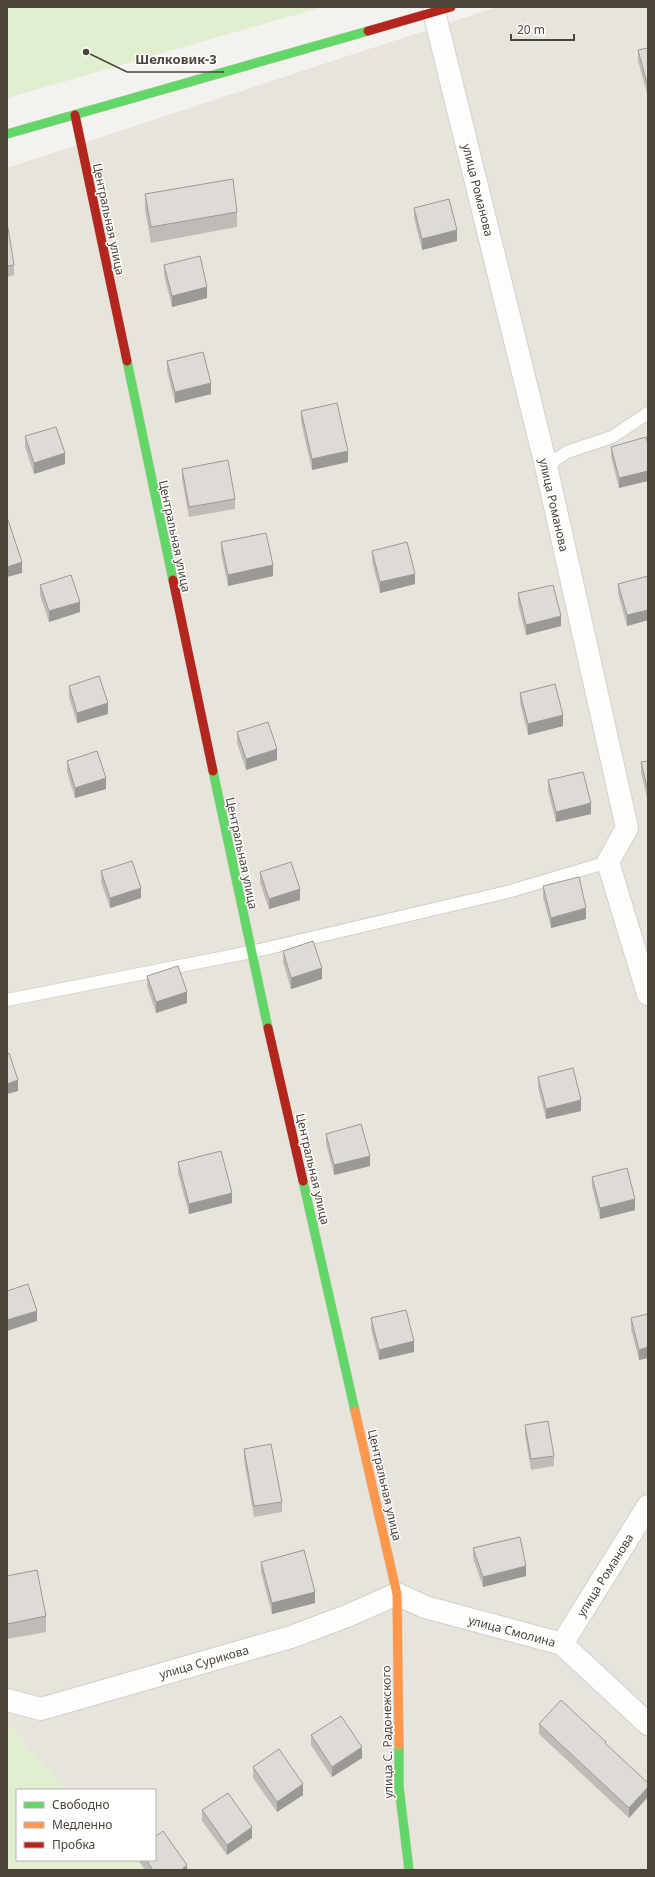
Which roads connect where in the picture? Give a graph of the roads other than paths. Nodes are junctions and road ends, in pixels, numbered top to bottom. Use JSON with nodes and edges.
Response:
{"nodes":[{"id":1,"x":443,"y":9,"type":"edge"},
{"id":2,"x":75,"y":115,"type":"junction"},
{"id":3,"x":7,"y":134,"type":"edge"},
{"id":4,"x":648,"y":413,"type":"edge"},
{"id":5,"x":546,"y":466,"type":"junction"},
{"id":6,"x":608,"y":862,"type":"junction"},
{"id":7,"x":251,"y":952,"type":"junction"},
{"id":8,"x":648,"y":994,"type":"edge"},
{"id":9,"x":7,"y":1000,"type":"edge"},
{"id":10,"x":648,"y":1506,"type":"edge"},
{"id":11,"x":397,"y":1594,"type":"junction"},
{"id":12,"x":562,"y":1644,"type":"junction"},
{"id":13,"x":7,"y":1700,"type":"edge"},
{"id":14,"x":648,"y":1724,"type":"edge"},
{"id":15,"x":409,"y":1870,"type":"edge"}],
"edges":[{"from":1,"to":2,"type":"street"},
{"from":1,"to":5,"type":"street","name":"улица Романова"},
{"from":2,"to":3,"type":"street"},
{"from":2,"to":7,"type":"street","name":"Центральная улица"},
{"from":4,"to":5,"type":"lane"},
{"from":5,"to":6,"type":"street","name":"улица Романова"},
{"from":6,"to":7,"type":"lane"},
{"from":6,"to":8,"type":"street"},
{"from":7,"to":9,"type":"lane"},
{"from":7,"to":11,"type":"street","name":"Центральная улица"},
{"from":10,"to":12,"type":"street","name":"улица Романова"},
{"from":11,"to":12,"type":"street","name":"улица Смолина"},
{"from":11,"to":13,"type":"street","name":"улица Сурикова"},
{"from":11,"to":15,"type":"street","name":"улица С. Радонежского"},
{"from":12,"to":14,"type":"street","name":"улица Смолина"}]}
